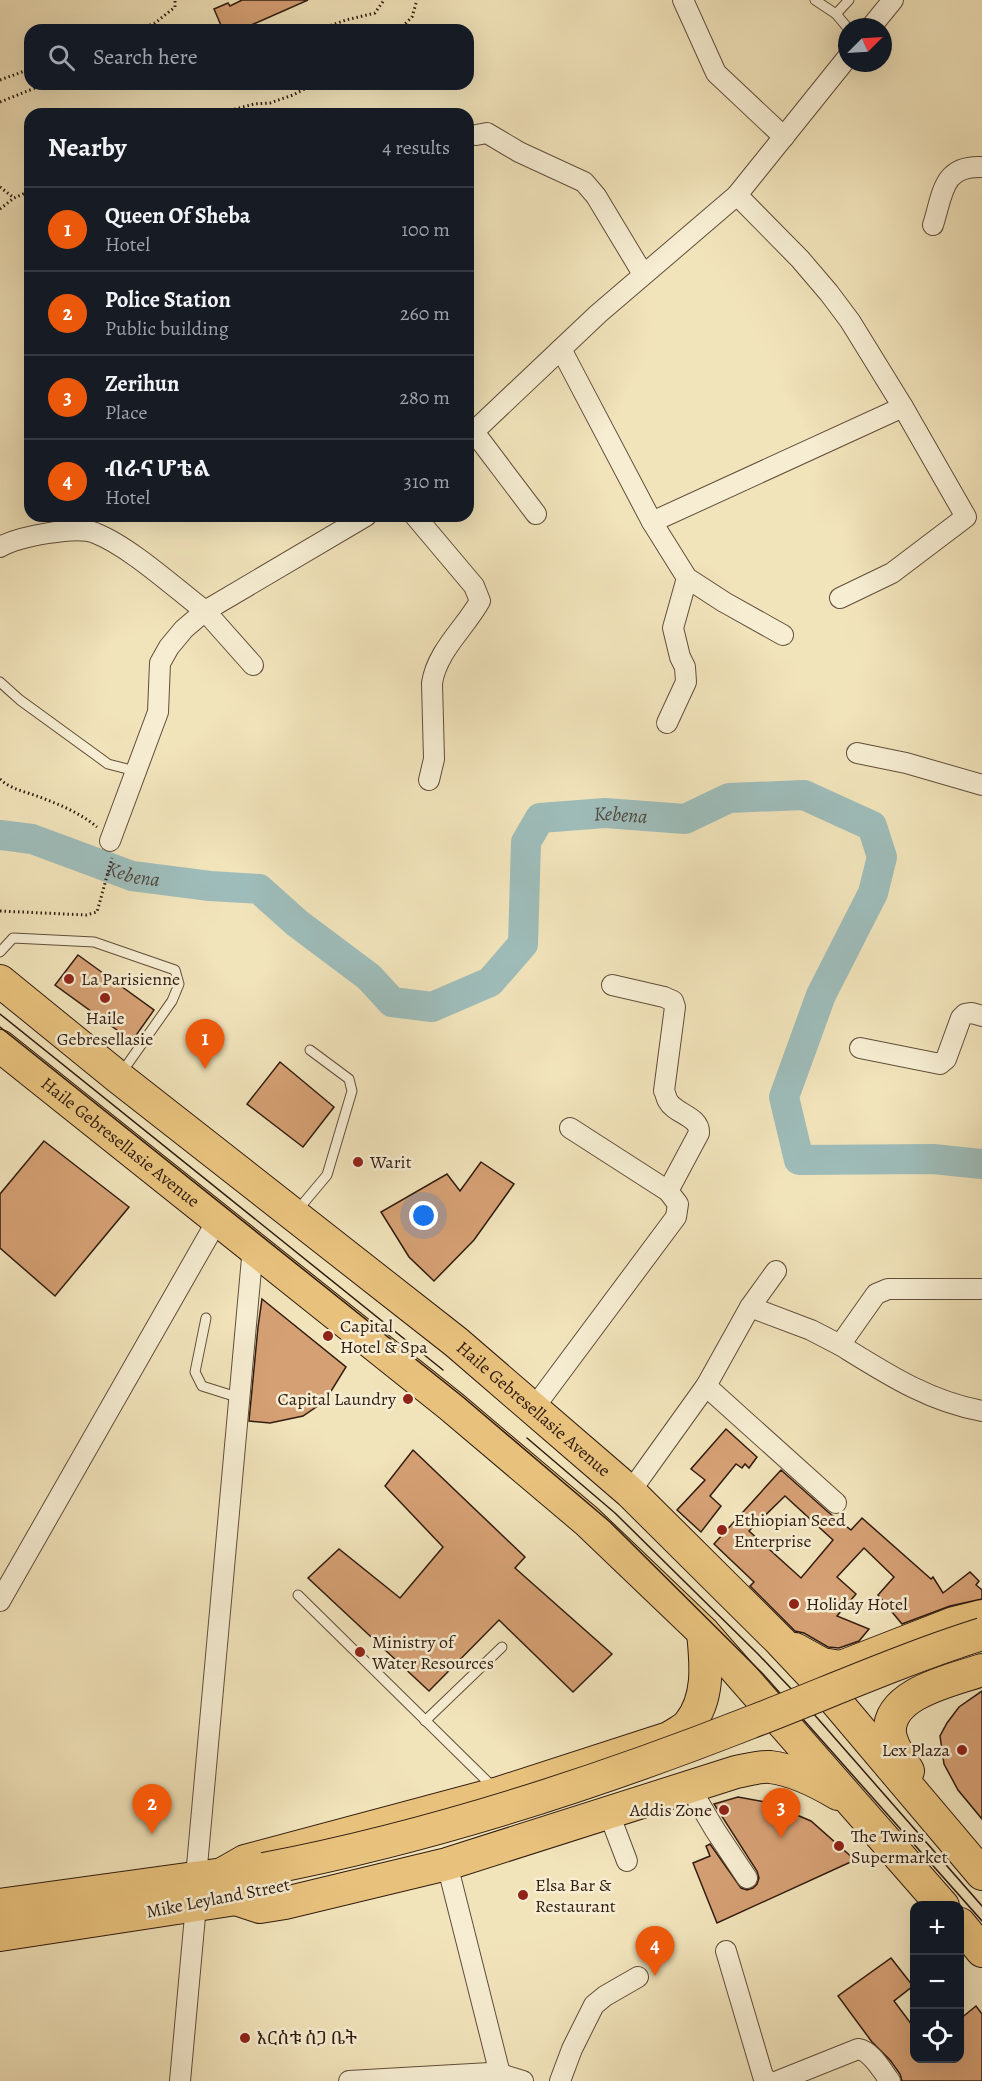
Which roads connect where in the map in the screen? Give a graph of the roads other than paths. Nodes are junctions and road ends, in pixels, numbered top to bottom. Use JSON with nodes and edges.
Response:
{"nodes":[{"id":1,"x":683,"y":0,"type":"edge"},
{"id":2,"x":815,"y":0,"type":"edge"},
{"id":3,"x":849,"y":0,"type":"edge"},
{"id":4,"x":892,"y":0,"type":"edge"},
{"id":5,"x":836,"y":14,"type":"junction"},
{"id":6,"x":839,"y":18,"type":"edge"},
{"id":7,"x":878,"y":18,"type":"edge"},
{"id":8,"x":838,"y":69,"type":"edge"},
{"id":9,"x":476,"y":135,"type":"dead end"},
{"id":10,"x":784,"y":137,"type":"junction"},
{"id":11,"x":982,"y":167,"type":"edge"},
{"id":12,"x":737,"y":195,"type":"junction"},
{"id":13,"x":933,"y":225,"type":"dead end"},
{"id":14,"x":643,"y":274,"type":"junction"},
{"id":15,"x":561,"y":349,"type":"junction"},
{"id":16,"x":903,"y":407,"type":"junction"},
{"id":17,"x":474,"y":431,"type":"edge"},
{"id":18,"x":474,"y":438,"type":"edge"},
{"id":19,"x":536,"y":514,"type":"dead end"},
{"id":20,"x":974,"y":515,"type":"edge"},
{"id":21,"x":356,"y":522,"type":"edge"},
{"id":22,"x":420,"y":522,"type":"edge"},
{"id":23,"x":652,"y":522,"type":"junction"},
{"id":24,"x":0,"y":547,"type":"edge"},
{"id":25,"x":687,"y":578,"type":"junction"},
{"id":26,"x":840,"y":598,"type":"dead end"},
{"id":27,"x":205,"y":611,"type":"junction"},
{"id":28,"x":783,"y":635,"type":"dead end"},
{"id":29,"x":253,"y":665,"type":"dead end"},
{"id":30,"x":0,"y":682,"type":"edge"},
{"id":31,"x":667,"y":723,"type":"dead end"},
{"id":32,"x":857,"y":753,"type":"dead end"},
{"id":33,"x":135,"y":771,"type":"junction"},
{"id":34,"x":429,"y":780,"type":"dead end"},
{"id":35,"x":982,"y":785,"type":"edge"},
{"id":36,"x":111,"y":849,"type":"road end"},
{"id":37,"x":0,"y":952,"type":"edge"},
{"id":38,"x":0,"y":981,"type":"edge"},
{"id":39,"x":612,"y":985,"type":"dead end"},
{"id":40,"x":982,"y":1016,"type":"edge"},
{"id":41,"x":0,"y":1046,"type":"edge"},
{"id":42,"x":860,"y":1048,"type":"dead end"},
{"id":43,"x":310,"y":1050,"type":"dead end"},
{"id":44,"x":118,"y":1077,"type":"junction"},
{"id":45,"x":570,"y":1128,"type":"dead end"},
{"id":46,"x":668,"y":1191,"type":"junction"},
{"id":47,"x":295,"y":1214,"type":"junction"},
{"id":48,"x":218,"y":1219,"type":"junction"},
{"id":49,"x":253,"y":1247,"type":"junction"},
{"id":50,"x":776,"y":1271,"type":"dead end"},
{"id":51,"x":982,"y":1289,"type":"edge"},
{"id":52,"x":750,"y":1307,"type":"junction"},
{"id":53,"x":206,"y":1318,"type":"dead end"},
{"id":54,"x":840,"y":1346,"type":"junction"},
{"id":55,"x":706,"y":1386,"type":"junction"},
{"id":56,"x":240,"y":1398,"type":"junction"},
{"id":57,"x":533,"y":1409,"type":"junction"},
{"id":58,"x":982,"y":1411,"type":"edge"},
{"id":59,"x":630,"y":1492,"type":"junction"},
{"id":60,"x":836,"y":1503,"type":"dead end"},
{"id":61,"x":298,"y":1595,"type":"dead end"},
{"id":62,"x":0,"y":1601,"type":"edge"},
{"id":63,"x":982,"y":1616,"type":"edge"},
{"id":64,"x":703,"y":1632,"type":"junction"},
{"id":65,"x":982,"y":1634,"type":"edge"},
{"id":66,"x":780,"y":1641,"type":"junction"},
{"id":67,"x":502,"y":1647,"type":"dead end"},
{"id":68,"x":982,"y":1652,"type":"edge"},
{"id":69,"x":982,"y":1670,"type":"edge"},
{"id":70,"x":425,"y":1721,"type":"junction"},
{"id":71,"x":689,"y":1786,"type":"junction"},
{"id":72,"x":499,"y":1793,"type":"junction"},
{"id":73,"x":858,"y":1806,"type":"junction"},
{"id":74,"x":608,"y":1811,"type":"junction"},
{"id":75,"x":938,"y":1824,"type":"junction"},
{"id":76,"x":440,"y":1856,"type":"junction"},
{"id":77,"x":627,"y":1861,"type":"dead end"},
{"id":78,"x":982,"y":1874,"type":"edge"},
{"id":79,"x":747,"y":1878,"type":"dead end"},
{"id":80,"x":213,"y":1889,"type":"junction"},
{"id":81,"x":940,"y":1901,"type":"edge"},
{"id":82,"x":0,"y":1905,"type":"edge"},
{"id":83,"x":964,"y":1929,"type":"edge"},
{"id":84,"x":0,"y":1935,"type":"edge"},
{"id":85,"x":726,"y":1951,"type":"dead end"},
{"id":86,"x":982,"y":1951,"type":"edge"},
{"id":87,"x":638,"y":1977,"type":"dead end"},
{"id":88,"x":500,"y":2074,"type":"junction"},
{"id":89,"x":180,"y":2081,"type":"edge"},
{"id":90,"x":349,"y":2081,"type":"edge"},
{"id":91,"x":523,"y":2081,"type":"edge"},
{"id":92,"x":560,"y":2081,"type":"edge"},
{"id":93,"x":768,"y":2081,"type":"edge"},
{"id":94,"x":778,"y":2081,"type":"edge"},
{"id":95,"x":890,"y":2081,"type":"edge"}],
"edges":[{"from":1,"to":10,"type":"street"},
{"from":2,"to":5,"type":"lane"},
{"from":3,"to":5,"type":"lane"},
{"from":4,"to":7,"type":"street"},
{"from":5,"to":6,"type":"lane"},
{"from":8,"to":10,"type":"street"},
{"from":9,"to":14,"type":"street"},
{"from":10,"to":12,"type":"street"},
{"from":11,"to":13,"type":"street"},
{"from":12,"to":14,"type":"street"},
{"from":12,"to":16,"type":"street"},
{"from":14,"to":15,"type":"street"},
{"from":15,"to":17,"type":"street"},
{"from":15,"to":23,"type":"street"},
{"from":16,"to":20,"type":"street"},
{"from":16,"to":23,"type":"street"},
{"from":18,"to":19,"type":"street"},
{"from":20,"to":26,"type":"street"},
{"from":21,"to":27,"type":"street"},
{"from":22,"to":34,"type":"street"},
{"from":23,"to":25,"type":"street"},
{"from":24,"to":27,"type":"street"},
{"from":25,"to":28,"type":"street"},
{"from":25,"to":31,"type":"street"},
{"from":27,"to":29,"type":"street"},
{"from":27,"to":33,"type":"street"},
{"from":30,"to":33,"type":"lane"},
{"from":32,"to":35,"type":"street"},
{"from":33,"to":36,"type":"street"},
{"from":37,"to":44,"type":"lane"},
{"from":38,"to":44,"type":"main road","name":"Haile Gebresellasie Avenue"},
{"from":39,"to":46,"type":"street"},
{"from":40,"to":42,"type":"street"},
{"from":41,"to":48,"type":"main road","name":"Haile Gebresellasie Avenue"},
{"from":43,"to":47,"type":"lane"},
{"from":44,"to":47,"type":"main road","name":"Haile Gebresellasie Avenue"},
{"from":45,"to":46,"type":"street"},
{"from":46,"to":57,"type":"street"},
{"from":47,"to":57,"type":"main road","name":"Haile Gebresellasie Avenue"},
{"from":48,"to":49,"type":"main road","name":"Haile Gebresellasie Avenue"},
{"from":48,"to":62,"type":"street"},
{"from":49,"to":56,"type":"street"},
{"from":49,"to":64,"type":"main road","name":"Haile Gebresellasie Avenue"},
{"from":50,"to":52,"type":"street"},
{"from":51,"to":54,"type":"street"},
{"from":52,"to":54,"type":"street"},
{"from":52,"to":55,"type":"street"},
{"from":53,"to":56,"type":"lane"},
{"from":54,"to":58,"type":"street"},
{"from":55,"to":59,"type":"street"},
{"from":55,"to":60,"type":"street"},
{"from":56,"to":80,"type":"street"},
{"from":57,"to":59,"type":"main road","name":"Haile Gebresellasie Avenue"},
{"from":59,"to":66,"type":"main road","name":"Haile Gebresellasie Avenue"},
{"from":61,"to":70,"type":"lane"},
{"from":63,"to":66,"type":"main road"},
{"from":64,"to":72,"type":"main road"},
{"from":64,"to":73,"type":"main road","name":"Haile Gebresellasie Avenue"},
{"from":65,"to":80,"type":"main road","name":"Mike Leyland Street","bridge":true},
{"from":66,"to":75,"type":"main road","name":"Haile Gebresellasie Avenue"},
{"from":67,"to":70,"type":"lane"},
{"from":68,"to":76,"type":"main road"},
{"from":69,"to":75,"type":"main road"},
{"from":70,"to":72,"type":"lane"},
{"from":71,"to":73,"type":"main road"},
{"from":71,"to":74,"type":"main road"},
{"from":71,"to":79,"type":"street"},
{"from":72,"to":80,"type":"main road"},
{"from":73,"to":81,"type":"main road","name":"Haile Gebresellasie Avenue"},
{"from":74,"to":76,"type":"main road"},
{"from":74,"to":77,"type":"street"},
{"from":75,"to":78,"type":"main road","name":"Haile Gebresellasie Avenue"},
{"from":76,"to":80,"type":"main road","name":"Mike Leyland Street"},
{"from":76,"to":88,"type":"street"},
{"from":80,"to":82,"type":"main road","name":"Mike Leyland Street"},
{"from":80,"to":84,"type":"main road","name":"Mike Leyland Street"},
{"from":80,"to":89,"type":"street"},
{"from":83,"to":86,"type":"main road"},
{"from":85,"to":93,"type":"street"},
{"from":87,"to":92,"type":"street"},
{"from":88,"to":90,"type":"street"},
{"from":88,"to":91,"type":"street"},
{"from":94,"to":95,"type":"street"}]}
